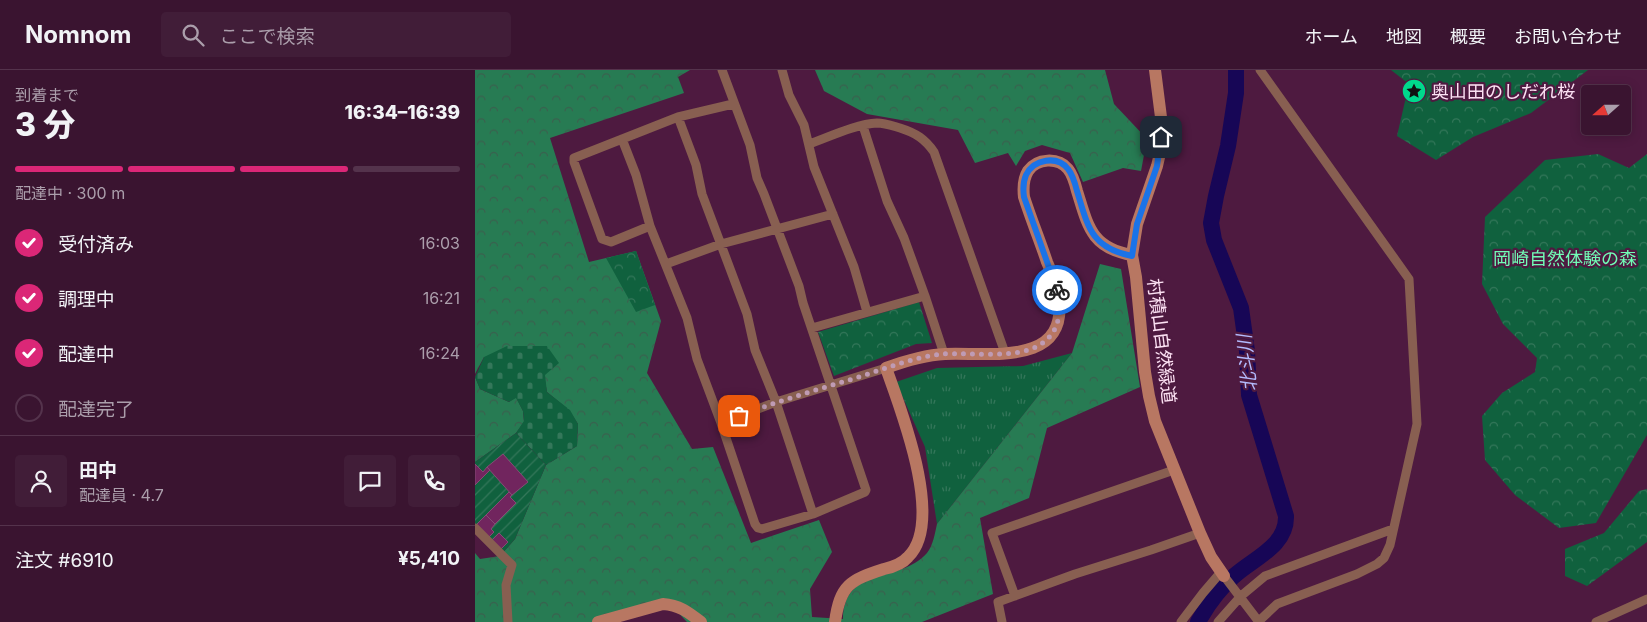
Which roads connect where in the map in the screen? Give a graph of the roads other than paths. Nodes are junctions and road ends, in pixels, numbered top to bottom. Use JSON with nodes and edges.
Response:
{"nodes":[{"id":1,"x":722,"y":70,"type":"edge"},
{"id":2,"x":782,"y":70,"type":"edge"},
{"id":3,"x":1155,"y":70,"type":"edge"},
{"id":4,"x":1260,"y":70,"type":"edge"},
{"id":5,"x":733,"y":104,"type":"junction"},
{"id":6,"x":678,"y":117,"type":"junction"},
{"id":7,"x":863,"y":126,"type":"junction"},
{"id":8,"x":622,"y":139,"type":"junction"},
{"id":9,"x":809,"y":144,"type":"junction"},
{"id":10,"x":833,"y":214,"type":"junction"},
{"id":11,"x":650,"y":226,"type":"junction"},
{"id":12,"x":777,"y":228,"type":"junction"},
{"id":13,"x":721,"y":244,"type":"junction"},
{"id":14,"x":1132,"y":256,"type":"junction"},
{"id":15,"x":667,"y":264,"type":"junction"},
{"id":16,"x":925,"y":296,"type":"junction"},
{"id":17,"x":867,"y":312,"type":"junction"},
{"id":18,"x":812,"y":328,"type":"junction"},
{"id":19,"x":1005,"y":353,"type":"junction"},
{"id":20,"x":944,"y":354,"type":"junction"},
{"id":21,"x":886,"y":368,"type":"junction"},
{"id":22,"x":831,"y":385,"type":"junction"},
{"id":23,"x":776,"y":402,"type":"junction"},
{"id":24,"x":721,"y":423,"type":"junction"},
{"id":25,"x":1174,"y":470,"type":"junction"},
{"id":26,"x":813,"y":514,"type":"junction"},
{"id":27,"x":475,"y":528,"type":"edge"},
{"id":28,"x":1393,"y":529,"type":"junction"},
{"id":29,"x":1199,"y":533,"type":"junction"},
{"id":30,"x":1223,"y":574,"type":"junction"},
{"id":31,"x":1239,"y":594,"type":"junction"},
{"id":32,"x":1015,"y":596,"type":"junction"},
{"id":33,"x":1647,"y":599,"type":"edge"},
{"id":34,"x":1604,"y":621,"type":"edge"},
{"id":35,"x":508,"y":622,"type":"edge"},
{"id":36,"x":598,"y":622,"type":"edge"},
{"id":37,"x":701,"y":622,"type":"edge"},
{"id":38,"x":835,"y":622,"type":"edge"},
{"id":39,"x":1002,"y":622,"type":"edge"},
{"id":40,"x":1181,"y":622,"type":"edge"},
{"id":41,"x":1218,"y":622,"type":"edge"},
{"id":42,"x":1259,"y":622,"type":"edge"}],
"edges":[{"from":1,"to":5,"type":"street"},
{"from":2,"to":9,"type":"street"},
{"from":3,"to":14,"type":"street","name":"村積山自然緑道"},
{"from":4,"to":28,"type":"street"},
{"from":5,"to":6,"type":"street"},
{"from":5,"to":12,"type":"street"},
{"from":6,"to":8,"type":"street"},
{"from":6,"to":13,"type":"street"},
{"from":7,"to":9,"type":"street"},
{"from":7,"to":16,"type":"street"},
{"from":7,"to":19,"type":"street"},
{"from":8,"to":11,"type":"street"},
{"from":8,"to":11,"type":"street"},
{"from":9,"to":10,"type":"street"},
{"from":10,"to":12,"type":"street"},
{"from":10,"to":17,"type":"street"},
{"from":11,"to":15,"type":"street"},
{"from":12,"to":13,"type":"street"},
{"from":12,"to":18,"type":"street"},
{"from":13,"to":15,"type":"street"},
{"from":13,"to":23,"type":"street"},
{"from":14,"to":19,"type":"street"},
{"from":14,"to":25,"type":"street","name":"村積山自然緑道"},
{"from":15,"to":24,"type":"street"},
{"from":16,"to":17,"type":"street"},
{"from":16,"to":20,"type":"street"},
{"from":17,"to":18,"type":"street"},
{"from":18,"to":22,"type":"street"},
{"from":19,"to":20,"type":"street"},
{"from":20,"to":21,"type":"street"},
{"from":21,"to":22,"type":"street"},
{"from":21,"to":38,"type":"street"},
{"from":22,"to":23,"type":"street"},
{"from":22,"to":26,"type":"street"},
{"from":23,"to":24,"type":"street"},
{"from":23,"to":26,"type":"street"},
{"from":24,"to":26,"type":"street"},
{"from":25,"to":29,"type":"street","name":"村積山自然緑道"},
{"from":25,"to":32,"type":"street"},
{"from":27,"to":35,"type":"street"},
{"from":28,"to":31,"type":"street"},
{"from":28,"to":42,"type":"street"},
{"from":29,"to":30,"type":"street","name":"村積山自然緑道"},
{"from":29,"to":32,"type":"street"},
{"from":30,"to":31,"type":"street"},
{"from":30,"to":40,"type":"street"},
{"from":31,"to":41,"type":"street"},
{"from":31,"to":42,"type":"street"},
{"from":32,"to":39,"type":"street"},
{"from":33,"to":34,"type":"street"},
{"from":36,"to":37,"type":"street"}]}
